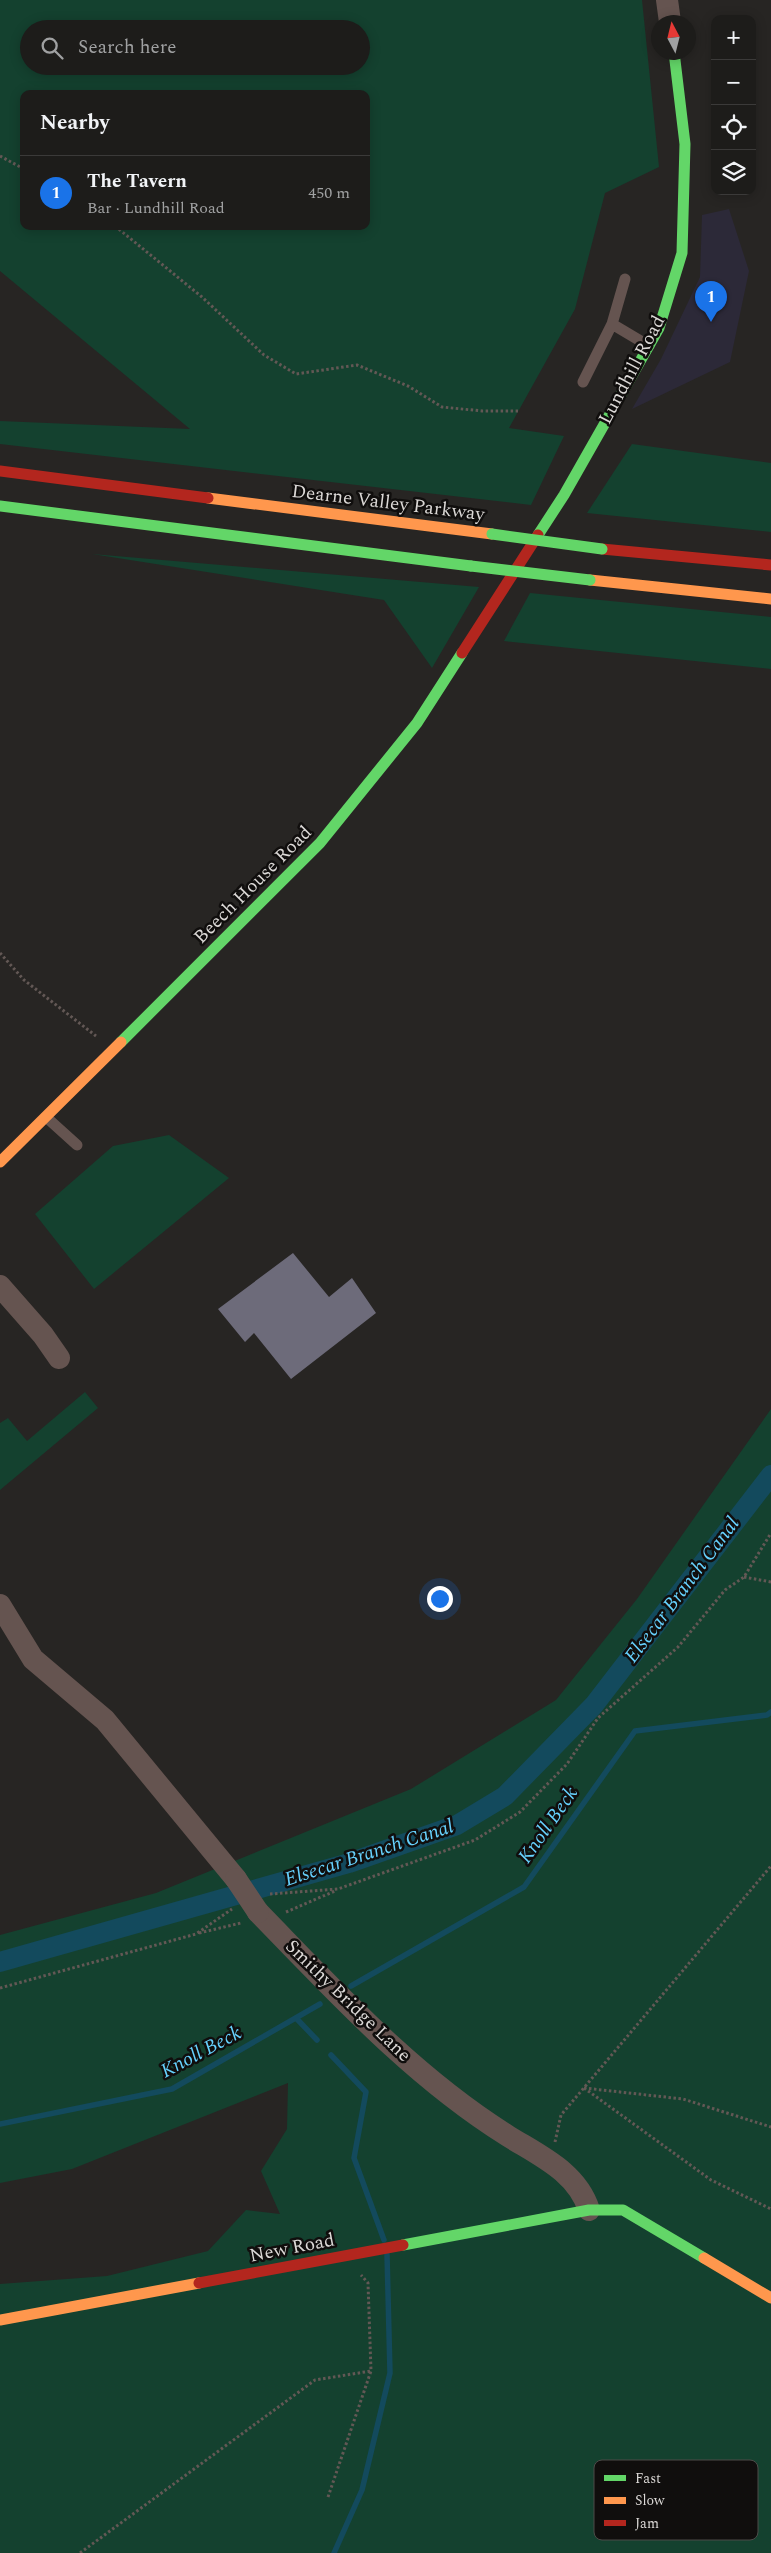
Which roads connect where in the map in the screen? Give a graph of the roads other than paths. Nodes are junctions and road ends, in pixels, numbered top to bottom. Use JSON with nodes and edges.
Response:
{"nodes":[{"id":1,"x":667,"y":0,"type":"edge"},
{"id":2,"x":669,"y":15,"type":"edge"},
{"id":3,"x":675,"y":60,"type":"edge"},
{"id":4,"x":626,"y":279,"type":"dead end"},
{"id":5,"x":612,"y":324,"type":"junction"},
{"id":6,"x":649,"y":346,"type":"junction"},
{"id":7,"x":583,"y":382,"type":"dead end"},
{"id":8,"x":0,"y":472,"type":"edge"},
{"id":9,"x":0,"y":506,"type":"edge"},
{"id":10,"x":771,"y":565,"type":"edge"},
{"id":11,"x":771,"y":599,"type":"edge"},
{"id":12,"x":495,"y":602,"type":"joint"},
{"id":13,"x":46,"y":1117,"type":"junction"},
{"id":14,"x":77,"y":1145,"type":"dead end"},
{"id":15,"x":0,"y":1162,"type":"edge"},
{"id":16,"x":0,"y":1286,"type":"edge"},
{"id":17,"x":59,"y":1358,"type":"dead end"},
{"id":18,"x":0,"y":1605,"type":"edge"},
{"id":19,"x":589,"y":2210,"type":"junction"},
{"id":20,"x":771,"y":2298,"type":"edge"},
{"id":21,"x":0,"y":2320,"type":"edge"}],
"edges":[{"from":1,"to":2,"type":"street"},
{"from":3,"to":6,"type":"main road","name":"Lundhill Road"},
{"from":4,"to":5,"type":"lane"},
{"from":5,"to":6,"type":"lane"},
{"from":5,"to":7,"type":"lane"},
{"from":6,"to":12,"type":"main road","name":"Lundhill Road"},
{"from":8,"to":10,"type":"main road","name":"Dearne Valley Parkway","bridge":true},
{"from":9,"to":11,"type":"main road","bridge":true},
{"from":12,"to":13,"type":"main road","name":"Beech House Road"},
{"from":13,"to":14,"type":"lane"},
{"from":13,"to":15,"type":"main road","name":"Beech House Road"},
{"from":16,"to":17,"type":"street"},
{"from":18,"to":19,"type":"street","name":"Smithy Bridge Lane","bridge":true},
{"from":19,"to":20,"type":"main road"},
{"from":19,"to":21,"type":"main road","name":"New Road"}]}
